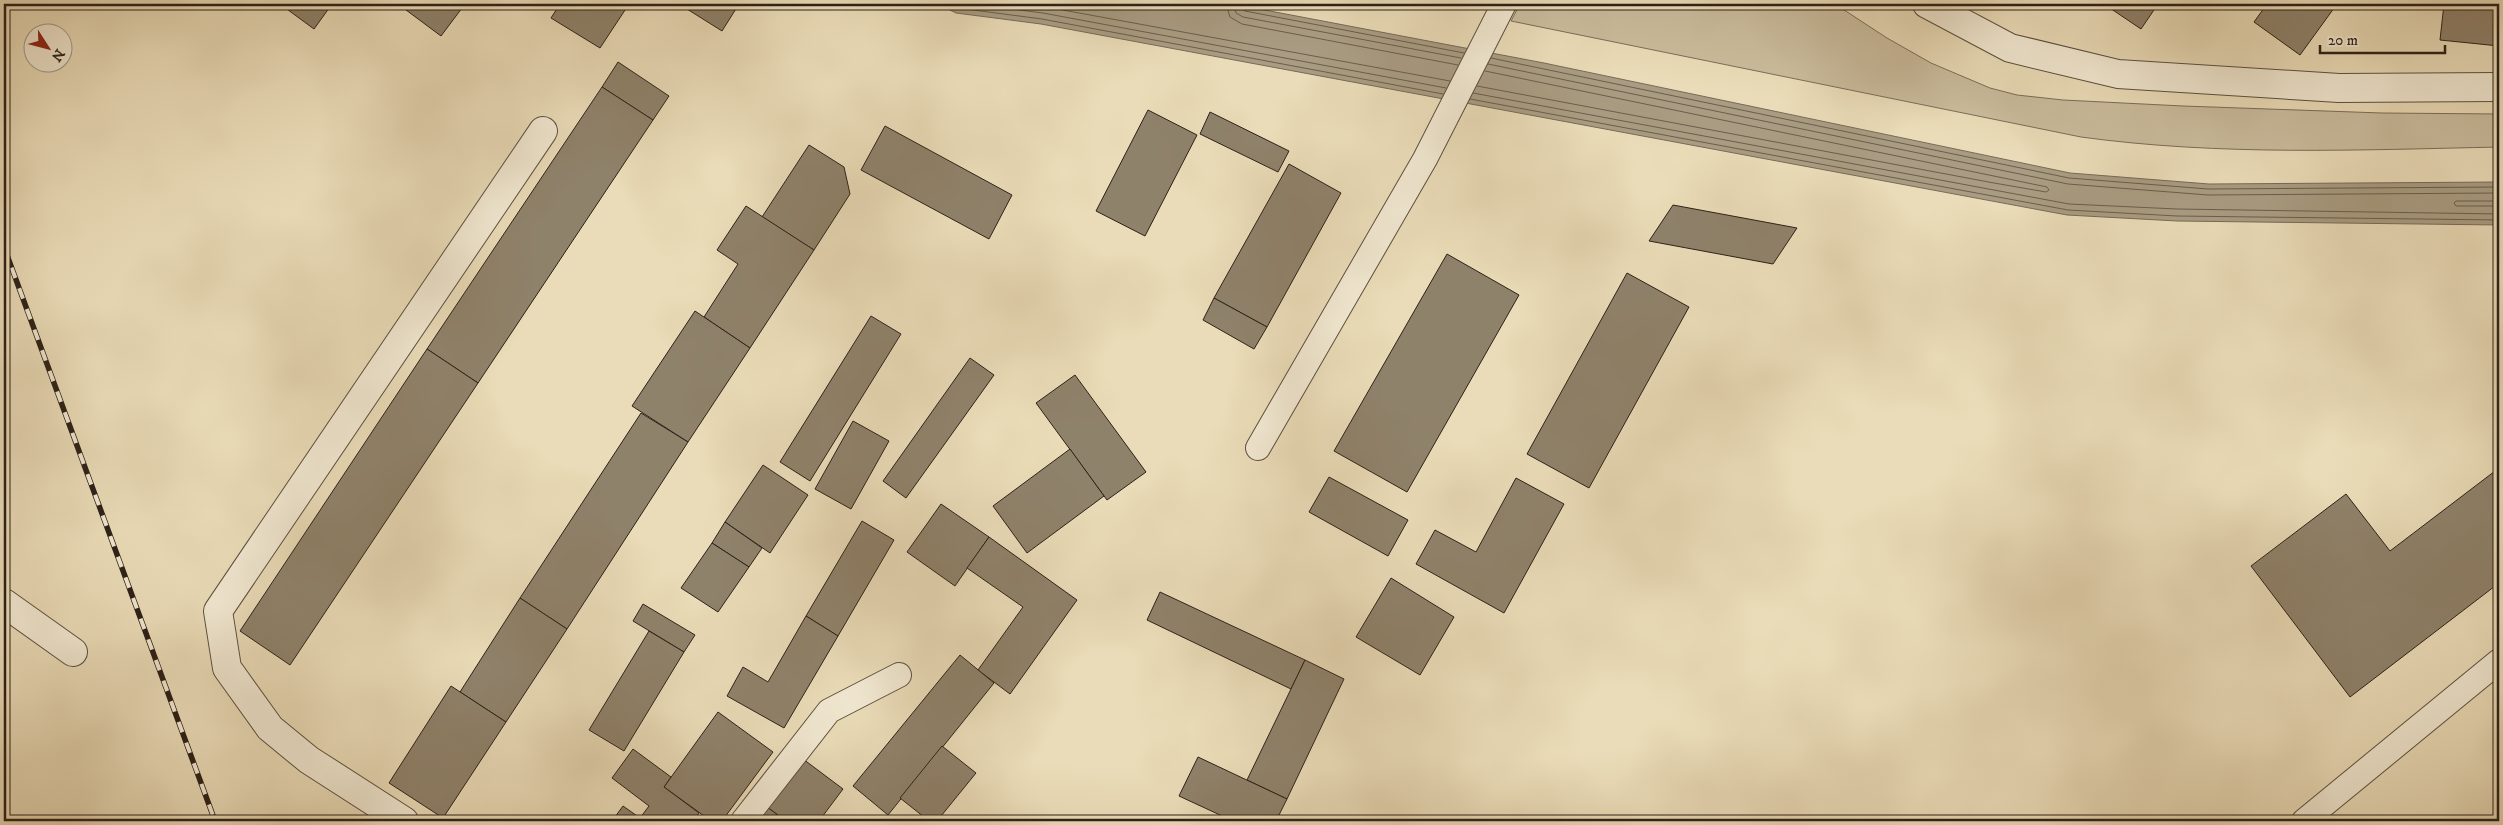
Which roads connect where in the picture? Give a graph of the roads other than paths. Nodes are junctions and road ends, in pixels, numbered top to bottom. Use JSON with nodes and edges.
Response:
{"nodes":[{"id":1,"x":1504,"y":4,"type":"edge"},
{"id":2,"x":1927,"y":4,"type":"edge"},
{"id":3,"x":2499,"y":87,"type":"edge"},
{"id":4,"x":543,"y":131,"type":"dead end"},
{"id":5,"x":1258,"y":448,"type":"dead end"},
{"id":6,"x":4,"y":602,"type":"edge"},
{"id":7,"x":73,"y":652,"type":"dead end"},
{"id":8,"x":2499,"y":661,"type":"edge"},
{"id":9,"x":900,"y":675,"type":"dead end"},
{"id":10,"x":404,"y":821,"type":"edge"},
{"id":11,"x":744,"y":821,"type":"edge"},
{"id":12,"x":2304,"y":821,"type":"edge"}],
"edges":[{"from":1,"to":5,"type":"lane"},
{"from":2,"to":3,"type":"street"},
{"from":4,"to":10,"type":"street"},
{"from":6,"to":7,"type":"street"},
{"from":8,"to":12,"type":"lane"},
{"from":9,"to":11,"type":"lane"}]}
